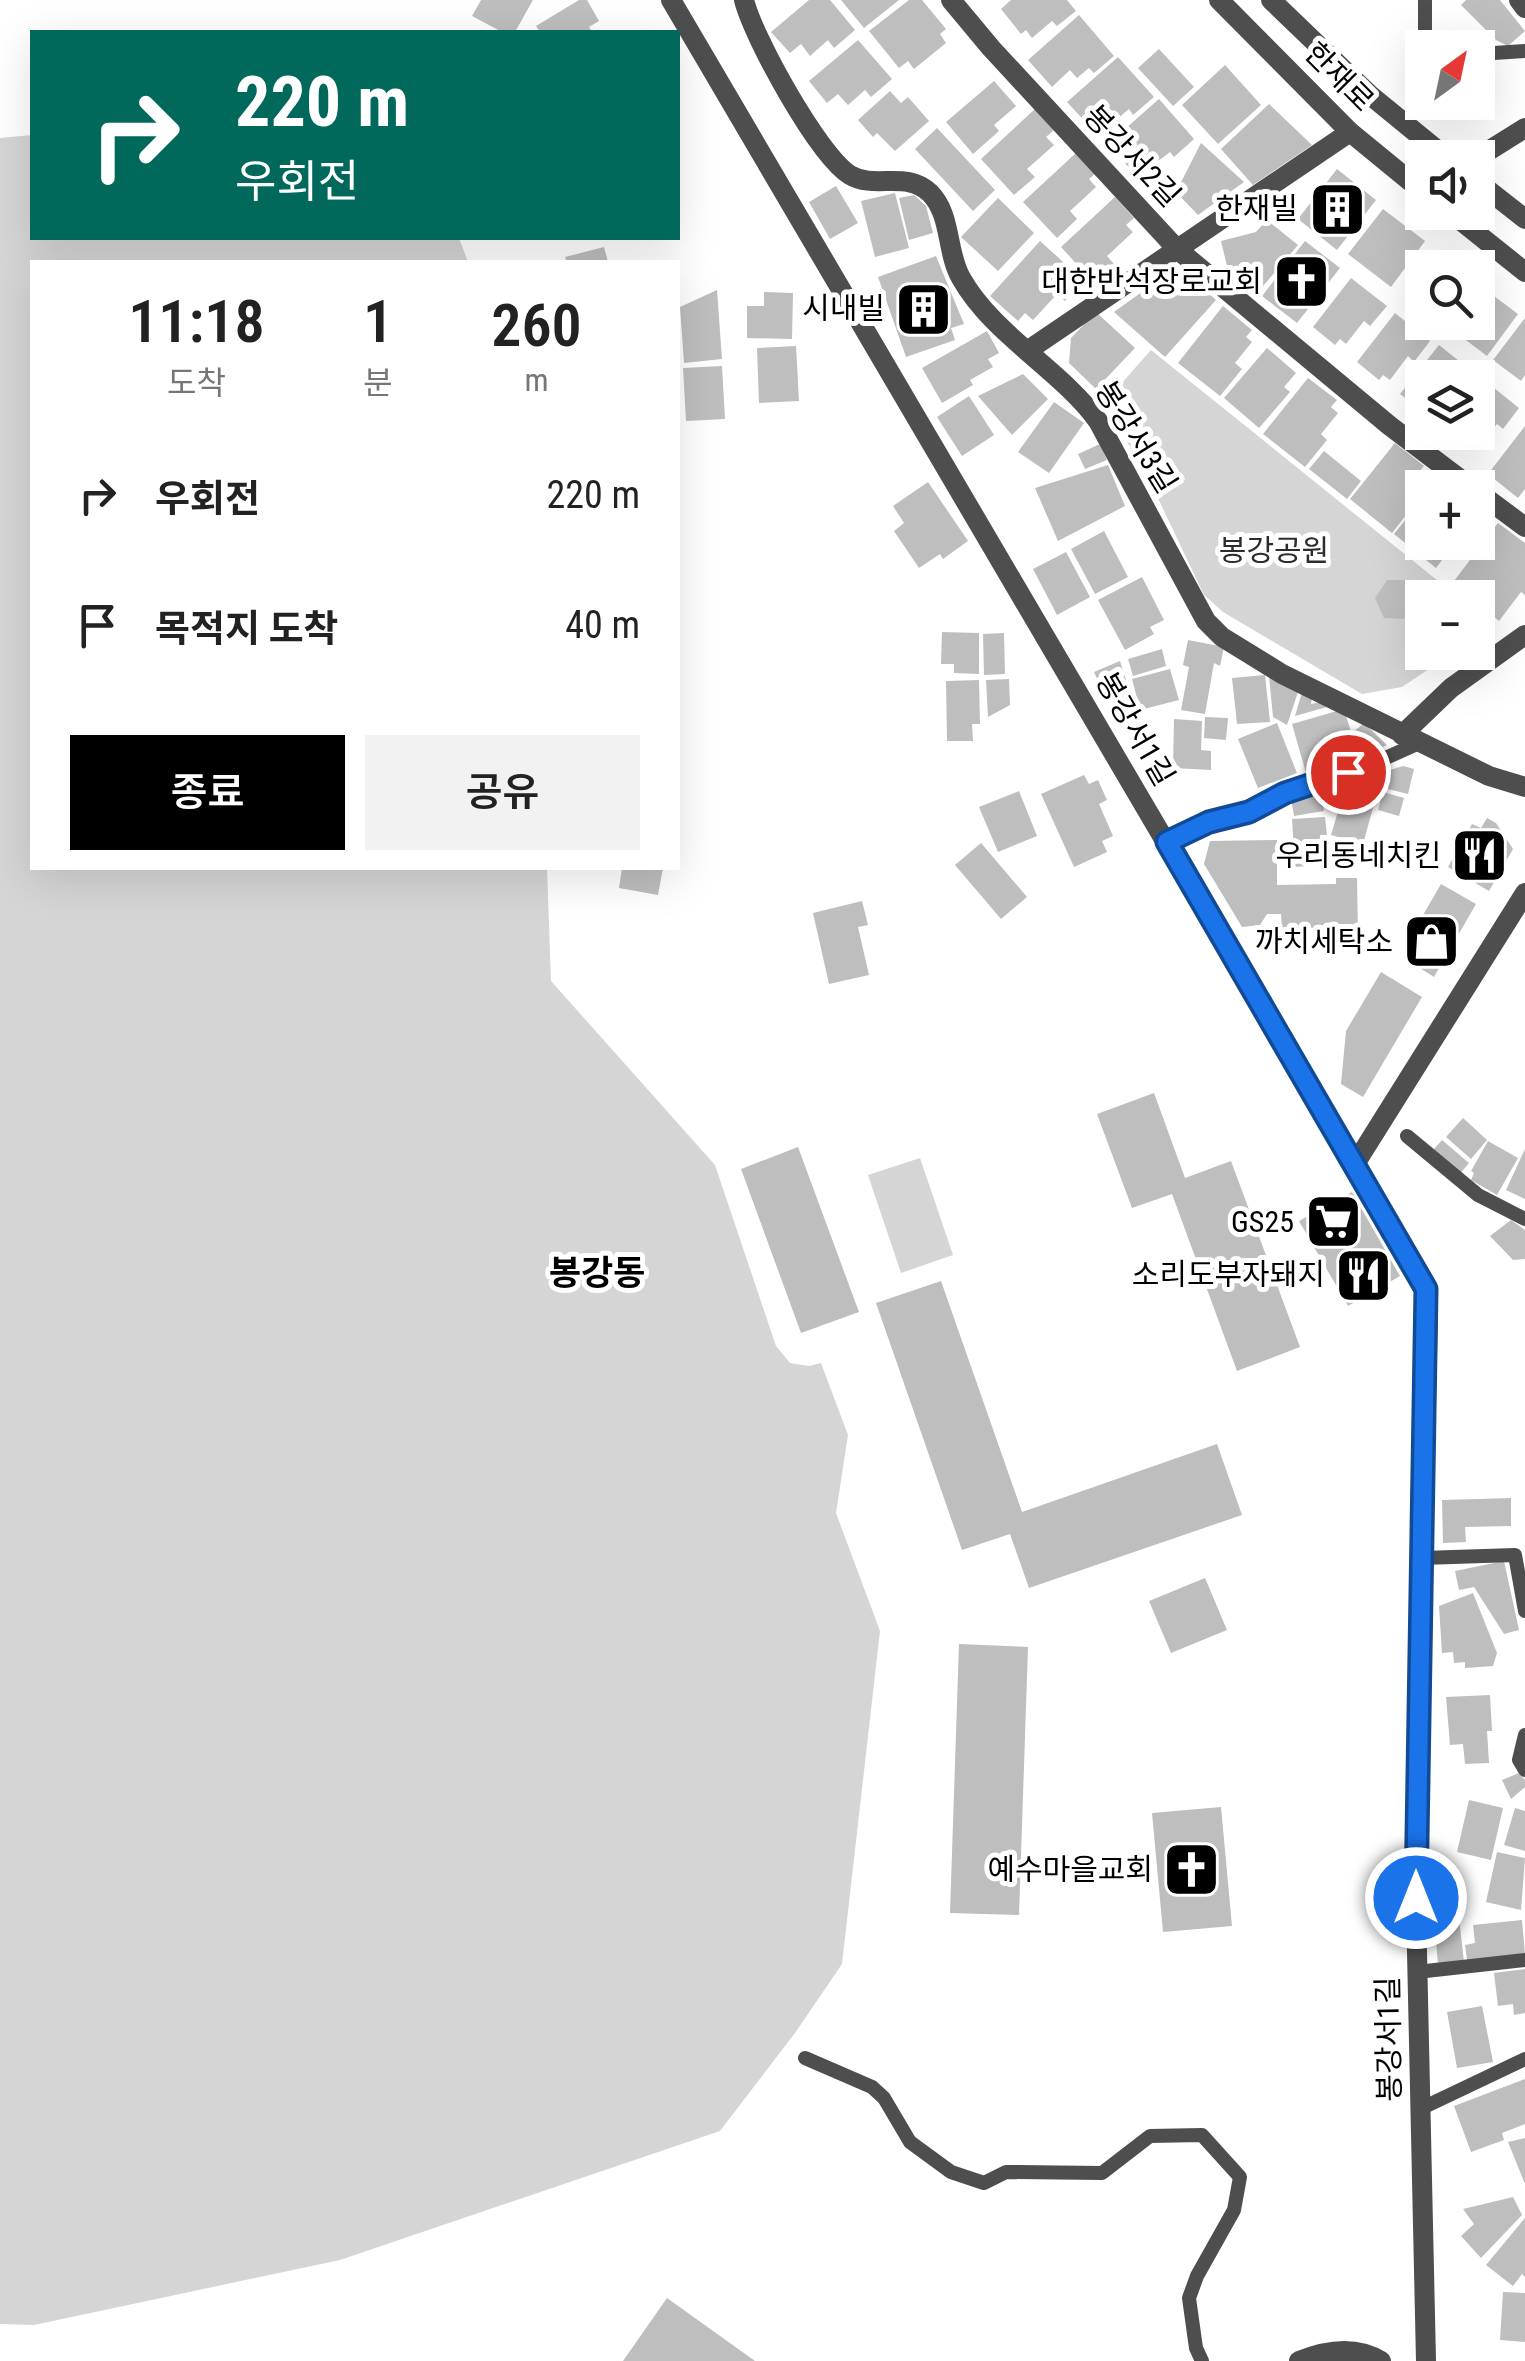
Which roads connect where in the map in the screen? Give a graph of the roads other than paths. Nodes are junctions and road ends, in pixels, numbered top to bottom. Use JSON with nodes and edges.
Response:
{"nodes":[{"id":1,"x":671,"y":0,"type":"edge"},
{"id":2,"x":744,"y":0,"type":"edge"},
{"id":3,"x":951,"y":0,"type":"edge"},
{"id":4,"x":1219,"y":0,"type":"edge"},
{"id":5,"x":1271,"y":0,"type":"edge"},
{"id":6,"x":1425,"y":0,"type":"edge"},
{"id":7,"x":1519,"y":0,"type":"edge"},
{"id":8,"x":1525,"y":8,"type":"edge"},
{"id":9,"x":1422,"y":30,"type":"edge"},
{"id":10,"x":1525,"y":51,"type":"edge"},
{"id":11,"x":1495,"y":53,"type":"edge"},
{"id":12,"x":1525,"y":128,"type":"edge"},
{"id":13,"x":1350,"y":132,"type":"junction"},
{"id":14,"x":1425,"y":140,"type":"edge"},
{"id":15,"x":1495,"y":147,"type":"edge"},
{"id":16,"x":1405,"y":177,"type":"edge"},
{"id":17,"x":1495,"y":195,"type":"edge"},
{"id":18,"x":1525,"y":219,"type":"edge"},
{"id":19,"x":1472,"y":230,"type":"edge"},
{"id":20,"x":1178,"y":249,"type":"junction"},
{"id":21,"x":1525,"y":272,"type":"edge"},
{"id":22,"x":1026,"y":351,"type":"junction"},
{"id":23,"x":1449,"y":470,"type":"edge"},
{"id":24,"x":1495,"y":505,"type":"edge"},
{"id":25,"x":1525,"y":527,"type":"edge"},
{"id":26,"x":1525,"y":635,"type":"edge"},
{"id":27,"x":1410,"y":739,"type":"junction"},
{"id":28,"x":1525,"y":787,"type":"edge"},
{"id":29,"x":1167,"y":842,"type":"junction"},
{"id":30,"x":1525,"y":893,"type":"edge"},
{"id":31,"x":1407,"y":1136,"type":"dead end"},
{"id":32,"x":1354,"y":1164,"type":"junction"},
{"id":33,"x":1525,"y":1220,"type":"edge"},
{"id":34,"x":1422,"y":1558,"type":"junction"},
{"id":35,"x":1525,"y":1611,"type":"edge"},
{"id":36,"x":1525,"y":1735,"type":"edge"},
{"id":37,"x":1525,"y":1770,"type":"edge"},
{"id":38,"x":1525,"y":1960,"type":"edge"},
{"id":39,"x":1417,"y":1972,"type":"junction"},
{"id":40,"x":805,"y":2058,"type":"dead end"},
{"id":41,"x":1525,"y":2059,"type":"edge"},
{"id":42,"x":1420,"y":2109,"type":"junction"},
{"id":43,"x":1202,"y":2361,"type":"edge"},
{"id":44,"x":1299,"y":2361,"type":"edge"},
{"id":45,"x":1381,"y":2361,"type":"edge"},
{"id":46,"x":1426,"y":2361,"type":"edge"}],
"edges":[{"from":1,"to":29,"type":"street","name":"봉강서1길"},
{"from":2,"to":22,"type":"street","name":"봉강서3길"},
{"from":3,"to":20,"type":"street","name":"봉강서2길"},
{"from":4,"to":13,"type":"street","name":"한재로"},
{"from":5,"to":14,"type":"street","name":"한재로"},
{"from":6,"to":9,"type":"lane"},
{"from":7,"to":8,"type":"street"},
{"from":10,"to":11,"type":"lane"},
{"from":12,"to":15,"type":"street"},
{"from":13,"to":16,"type":"street","name":"한재로"},
{"from":13,"to":20,"type":"street"},
{"from":17,"to":18,"type":"street"},
{"from":19,"to":21,"type":"street"},
{"from":20,"to":22,"type":"street"},
{"from":20,"to":23,"type":"street","name":"봉강서2길"},
{"from":22,"to":27,"type":"street","name":"봉강서3길"},
{"from":24,"to":25,"type":"street","name":"봉강서2길"},
{"from":26,"to":27,"type":"street"},
{"from":27,"to":28,"type":"street","name":"봉강서3길"},
{"from":27,"to":29,"type":"lane"},
{"from":29,"to":32,"type":"street","name":"봉강서1길"},
{"from":30,"to":32,"type":"street"},
{"from":31,"to":33,"type":"lane"},
{"from":32,"to":34,"type":"street","name":"봉강서1길"},
{"from":34,"to":35,"type":"lane"},
{"from":34,"to":39,"type":"street","name":"봉강서1길"},
{"from":36,"to":37,"type":"lane"},
{"from":38,"to":39,"type":"lane"},
{"from":39,"to":42,"type":"street","name":"봉강서1길"},
{"from":40,"to":43,"type":"lane"},
{"from":41,"to":42,"type":"lane"},
{"from":42,"to":46,"type":"street","name":"봉강서1길"},
{"from":44,"to":45,"type":"street"}]}
